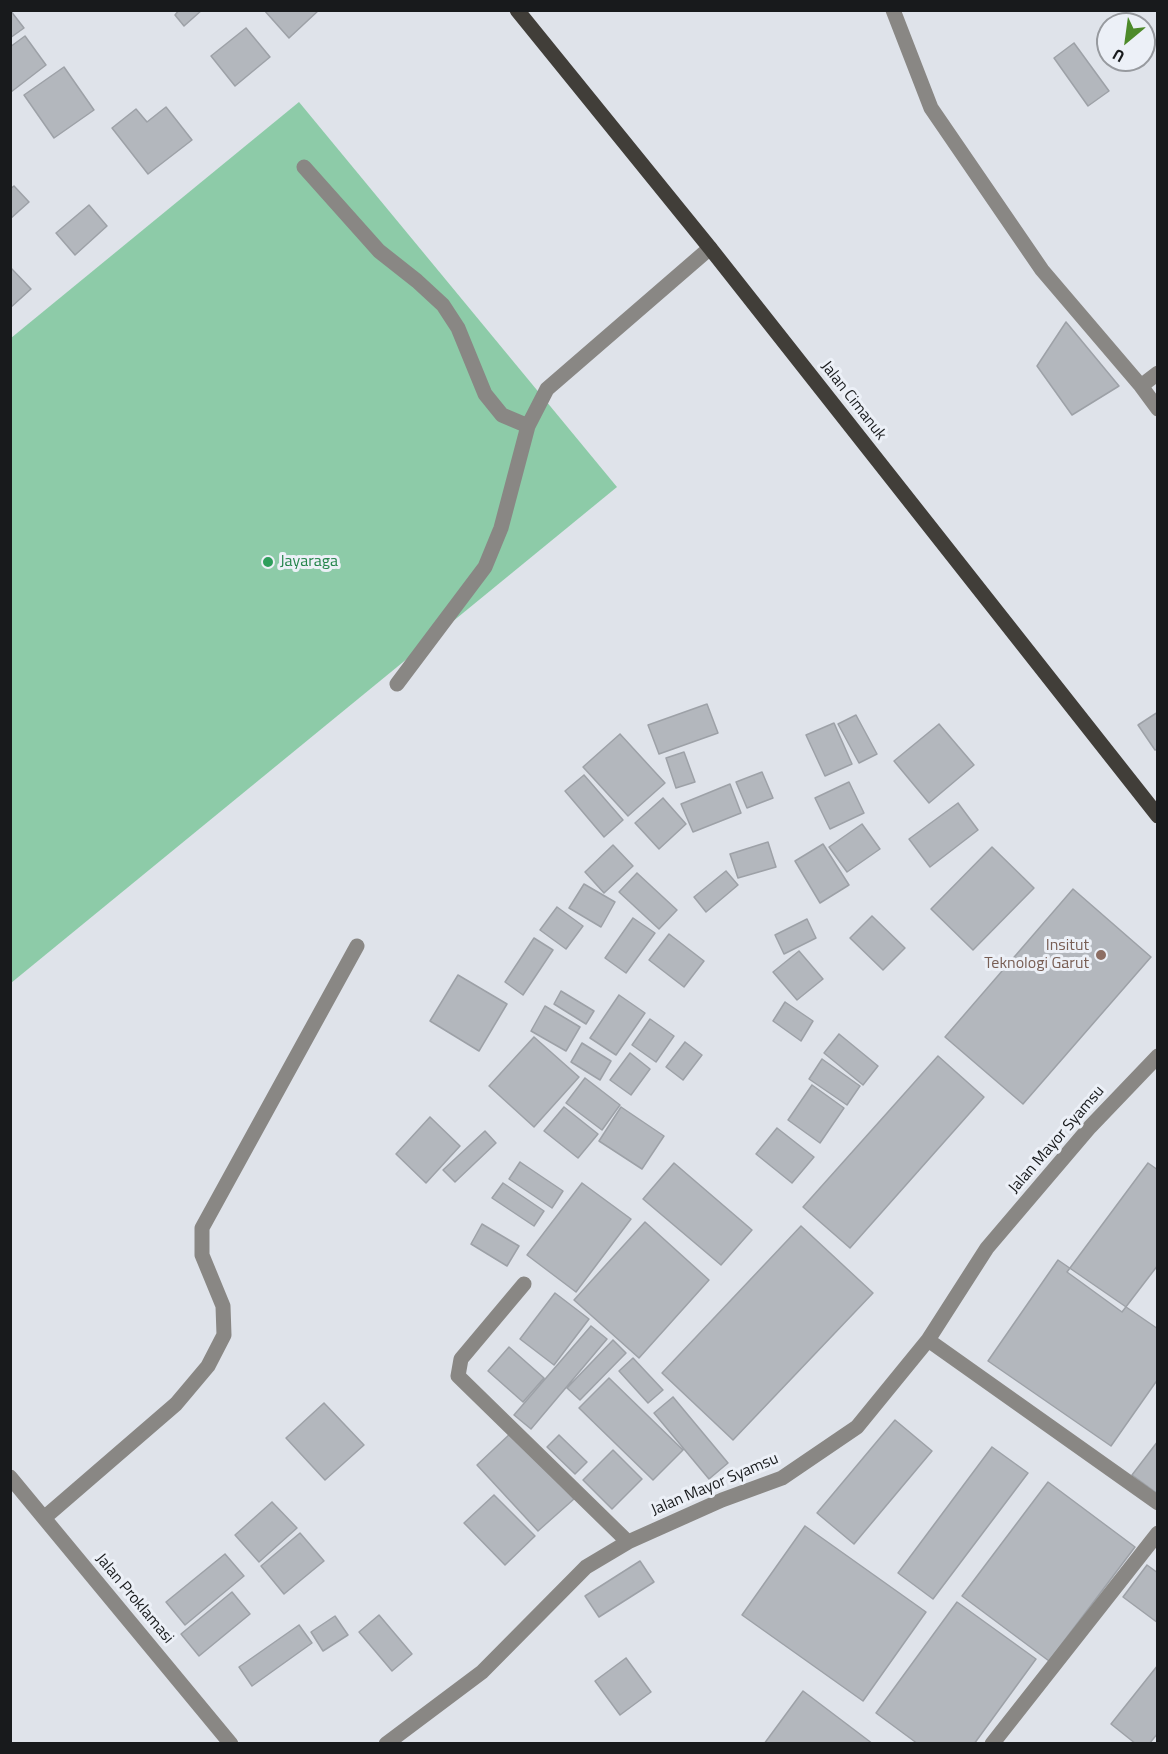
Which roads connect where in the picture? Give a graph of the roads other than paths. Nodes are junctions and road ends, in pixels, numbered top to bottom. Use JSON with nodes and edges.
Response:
{"nodes":[{"id":1,"x":517,"y":10,"type":"edge"},
{"id":2,"x":893,"y":10,"type":"edge"},
{"id":3,"x":304,"y":167,"type":"dead end"},
{"id":4,"x":710,"y":248,"type":"junction"},
{"id":5,"x":1158,"y":373,"type":"edge"},
{"id":6,"x":1141,"y":386,"type":"junction"},
{"id":7,"x":1158,"y":409,"type":"edge"},
{"id":8,"x":528,"y":426,"type":"junction"},
{"id":9,"x":398,"y":684,"type":"dead end"},
{"id":10,"x":1158,"y":816,"type":"edge"},
{"id":11,"x":357,"y":946,"type":"dead end"},
{"id":12,"x":1158,"y":1056,"type":"edge"},
{"id":13,"x":524,"y":1284,"type":"dead end"},
{"id":14,"x":928,"y":1340,"type":"junction"},
{"id":15,"x":10,"y":1477,"type":"edge"},
{"id":16,"x":1158,"y":1503,"type":"edge"},
{"id":17,"x":44,"y":1518,"type":"junction"},
{"id":18,"x":1158,"y":1533,"type":"edge"},
{"id":19,"x":628,"y":1542,"type":"junction"},
{"id":20,"x":231,"y":1743,"type":"edge"},
{"id":21,"x":386,"y":1743,"type":"edge"},
{"id":22,"x":992,"y":1743,"type":"edge"}],
"edges":[{"from":1,"to":4,"type":"main road","name":"Jalan Cimanuk"},
{"from":2,"to":6,"type":"street"},
{"from":3,"to":8,"type":"street"},
{"from":4,"to":8,"type":"street"},
{"from":4,"to":10,"type":"main road","name":"Jalan Cimanuk"},
{"from":5,"to":6,"type":"street"},
{"from":6,"to":7,"type":"street"},
{"from":8,"to":9,"type":"street"},
{"from":11,"to":17,"type":"street"},
{"from":12,"to":14,"type":"street","name":"Jalan Mayor Syamsu"},
{"from":13,"to":19,"type":"street"},
{"from":14,"to":16,"type":"street"},
{"from":14,"to":19,"type":"street","name":"Jalan Mayor Syamsu"},
{"from":15,"to":17,"type":"street","name":"Jalan Proklamasi"},
{"from":17,"to":20,"type":"street","name":"Jalan Proklamasi"},
{"from":18,"to":22,"type":"street"},
{"from":19,"to":21,"type":"street","name":"Jalan Mayor Syamsu"}]}
